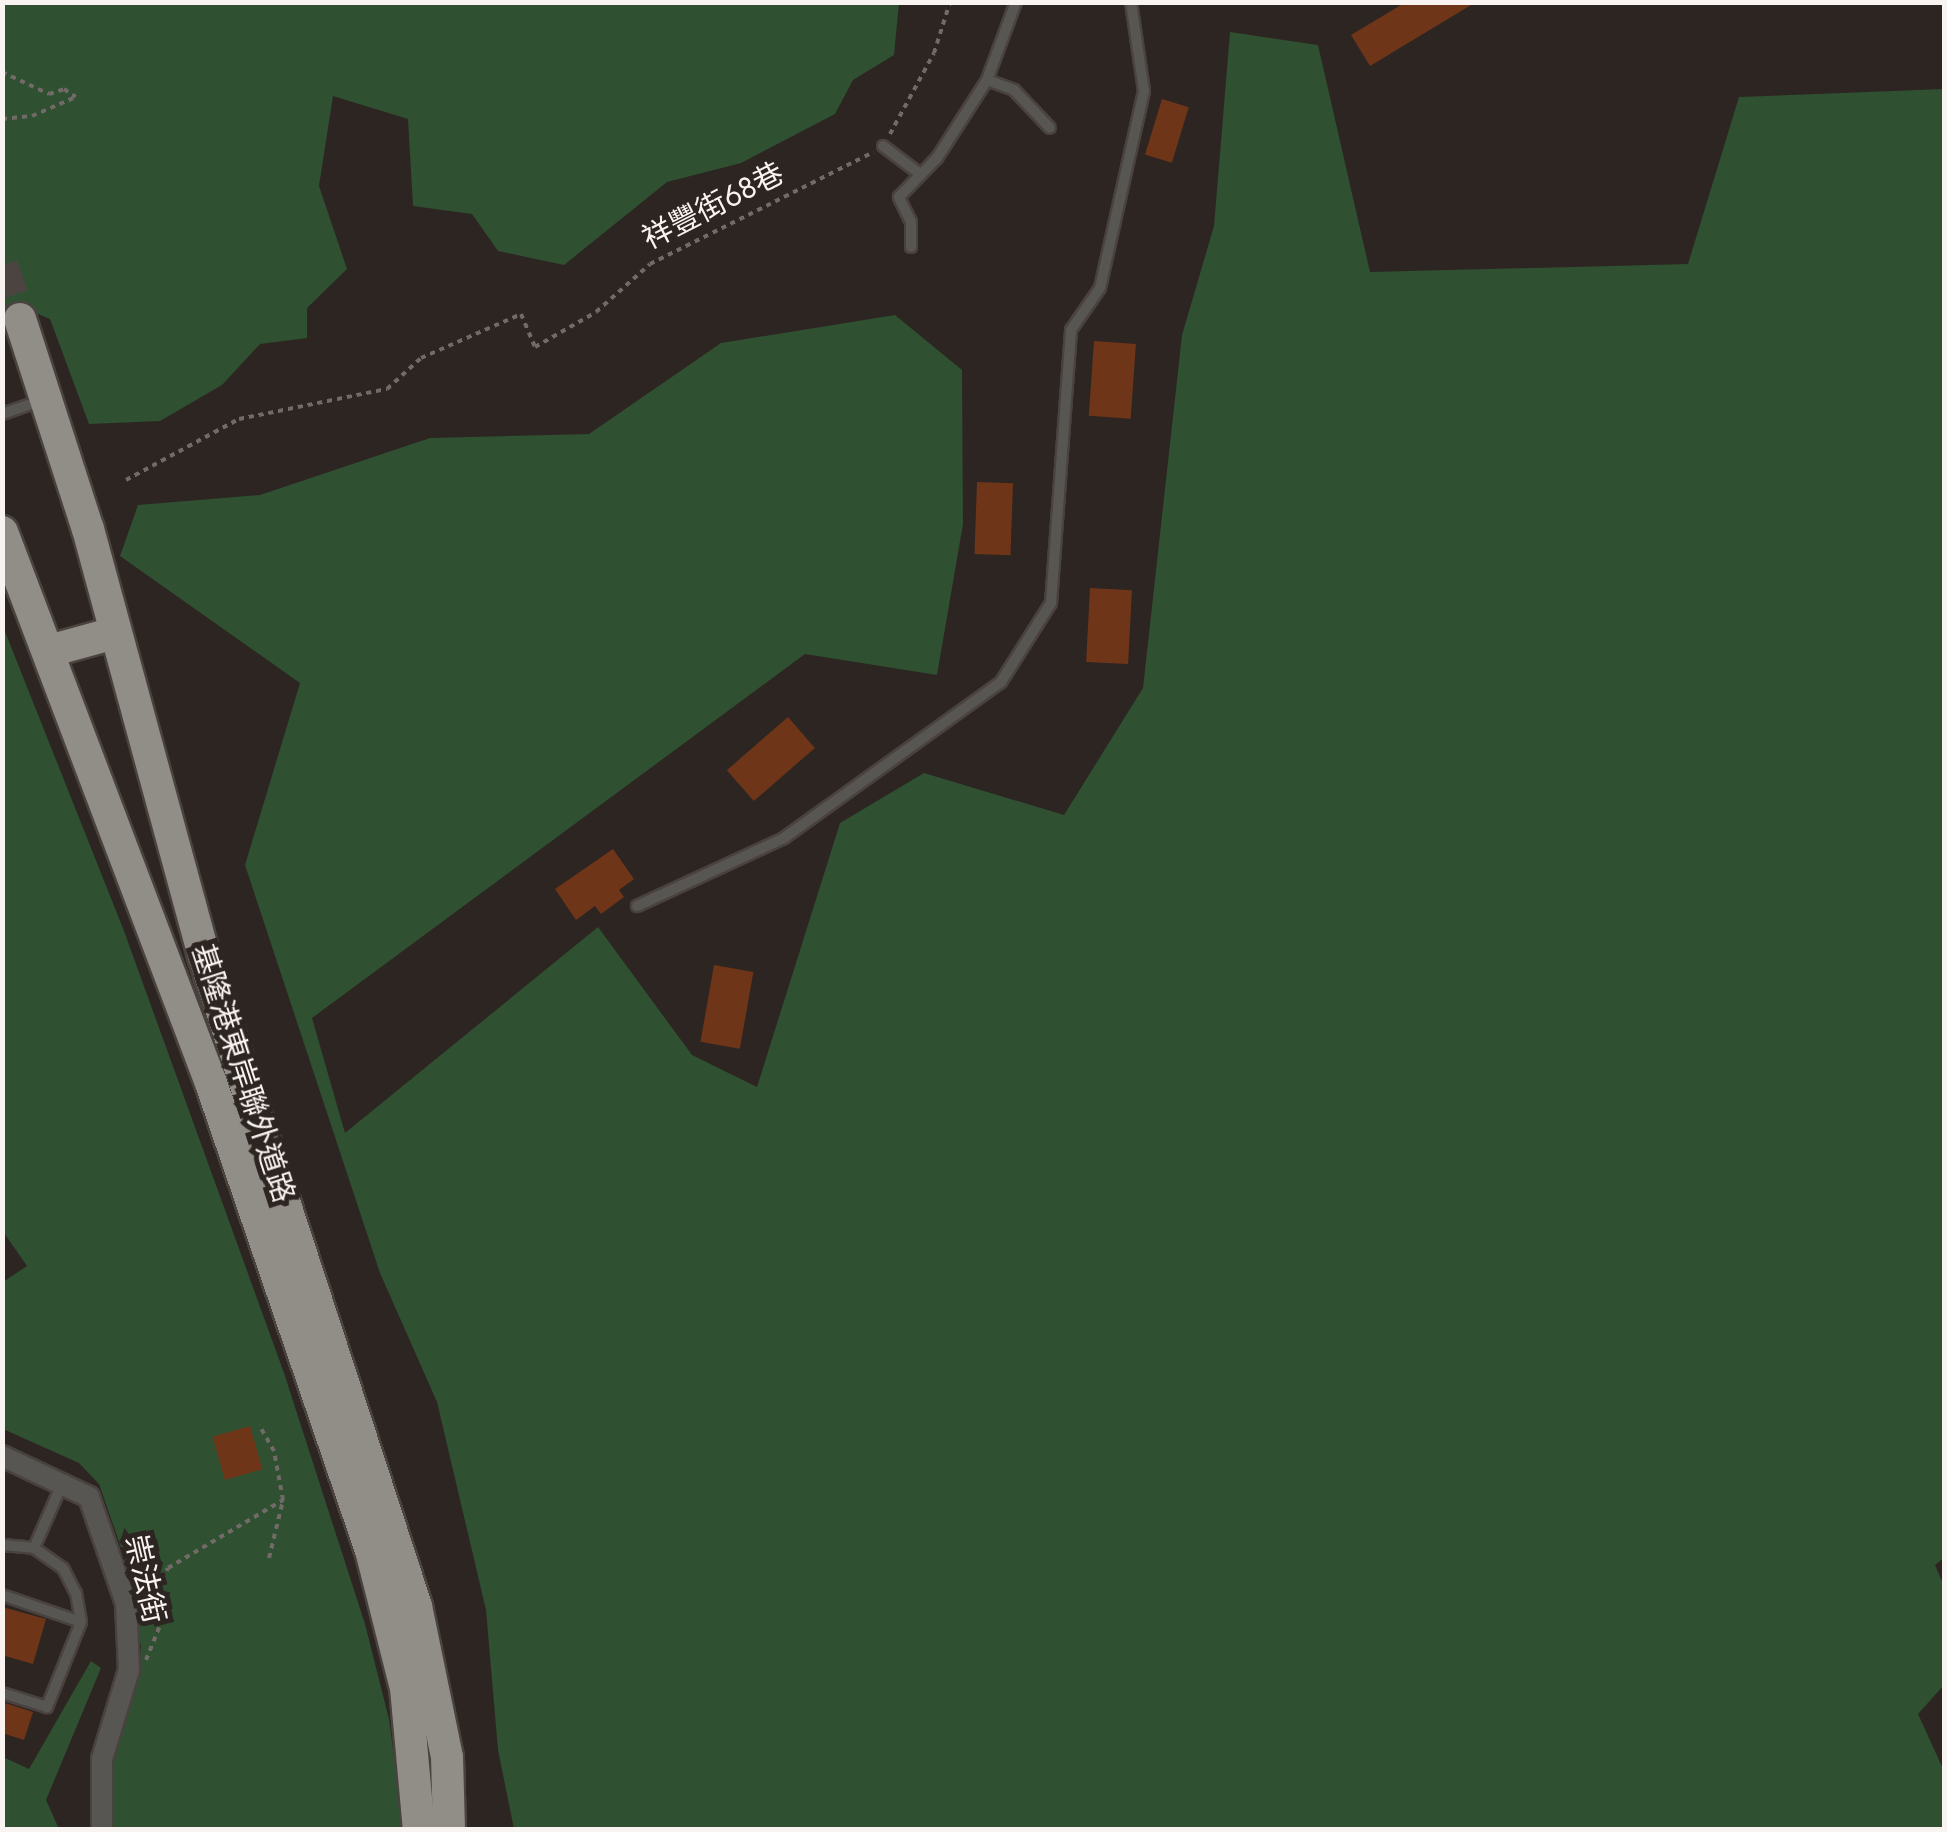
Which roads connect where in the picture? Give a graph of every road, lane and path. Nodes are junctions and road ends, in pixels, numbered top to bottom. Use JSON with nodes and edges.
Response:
{"nodes":[{"id":1,"x":950,"y":2,"type":"edge"},
{"id":2,"x":1016,"y":2,"type":"edge"},
{"id":3,"x":1131,"y":2,"type":"edge"},
{"id":4,"x":2,"y":72,"type":"edge"},
{"id":5,"x":987,"y":80,"type":"junction"},
{"id":6,"x":2,"y":119,"type":"edge"},
{"id":7,"x":1050,"y":128,"type":"dead end"},
{"id":8,"x":883,"y":146,"type":"junction"},
{"id":9,"x":920,"y":174,"type":"junction"},
{"id":10,"x":910,"y":247,"type":"dead end"},
{"id":11,"x":20,"y":319,"type":"tunnel mouth"},
{"id":12,"x":46,"y":399,"type":"junction"},
{"id":13,"x":2,"y":414,"type":"edge"},
{"id":14,"x":126,"y":480,"type":"dead end"},
{"id":15,"x":2,"y":532,"type":"edge"},
{"id":16,"x":115,"y":633,"type":"junction"},
{"id":17,"x":49,"y":651,"type":"junction"},
{"id":18,"x":637,"y":906,"type":"dead end"},
{"id":19,"x":295,"y":1285,"type":"junction"},
{"id":20,"x":259,"y":1426,"type":"dead end"},
{"id":21,"x":2,"y":1456,"type":"edge"},
{"id":22,"x":63,"y":1480,"type":"junction"},
{"id":23,"x":283,"y":1500,"type":"junction"},
{"id":24,"x":2,"y":1546,"type":"edge"},
{"id":25,"x":34,"y":1548,"type":"junction"},
{"id":26,"x":269,"y":1558,"type":"dead end"},
{"id":27,"x":2,"y":1595,"type":"edge"},
{"id":28,"x":80,"y":1622,"type":"junction"},
{"id":29,"x":129,"y":1670,"type":"junction"},
{"id":30,"x":2,"y":1692,"type":"edge"},
{"id":31,"x":432,"y":1759,"type":"junction"},
{"id":32,"x":102,"y":1830,"type":"edge"},
{"id":33,"x":418,"y":1830,"type":"edge"},
{"id":34,"x":449,"y":1830,"type":"edge"}],
"edges":[{"from":1,"to":8,"type":"path"},
{"from":2,"to":5,"type":"lane"},
{"from":3,"to":18,"type":"lane"},
{"from":4,"to":6,"type":"path"},
{"from":5,"to":7,"type":"lane"},
{"from":5,"to":9,"type":"lane"},
{"from":8,"to":9,"type":"lane"},
{"from":8,"to":14,"type":"path","name":"祥豐街68巷"},
{"from":9,"to":10,"type":"lane"},
{"from":11,"to":12,"type":"highway","name":"基隆港東岸聯外道路"},
{"from":12,"to":13,"type":"lane"},
{"from":12,"to":16,"type":"highway","name":"基隆港東岸聯外道路"},
{"from":15,"to":17,"type":"highway","name":"基隆港東岸聯外道路"},
{"from":16,"to":17,"type":"highway"},
{"from":16,"to":19,"type":"highway","name":"基隆港東岸聯外道路"},
{"from":17,"to":19,"type":"highway","name":"基隆港東岸聯外道路"},
{"from":19,"to":31,"type":"highway","name":"基隆港東岸聯外道路"},
{"from":20,"to":23,"type":"path"},
{"from":21,"to":22,"type":"street","name":"崇法街"},
{"from":22,"to":25,"type":"lane"},
{"from":22,"to":29,"type":"street","name":"崇法街"},
{"from":23,"to":26,"type":"path"},
{"from":23,"to":29,"type":"path"},
{"from":24,"to":25,"type":"lane"},
{"from":25,"to":28,"type":"lane"},
{"from":27,"to":28,"type":"lane"},
{"from":28,"to":30,"type":"lane"},
{"from":29,"to":32,"type":"street","name":"崇法街"},
{"from":31,"to":33,"type":"highway","name":"基隆港東岸聯外道路"},
{"from":31,"to":34,"type":"highway","name":"基隆港東岸聯外道路"}]}
